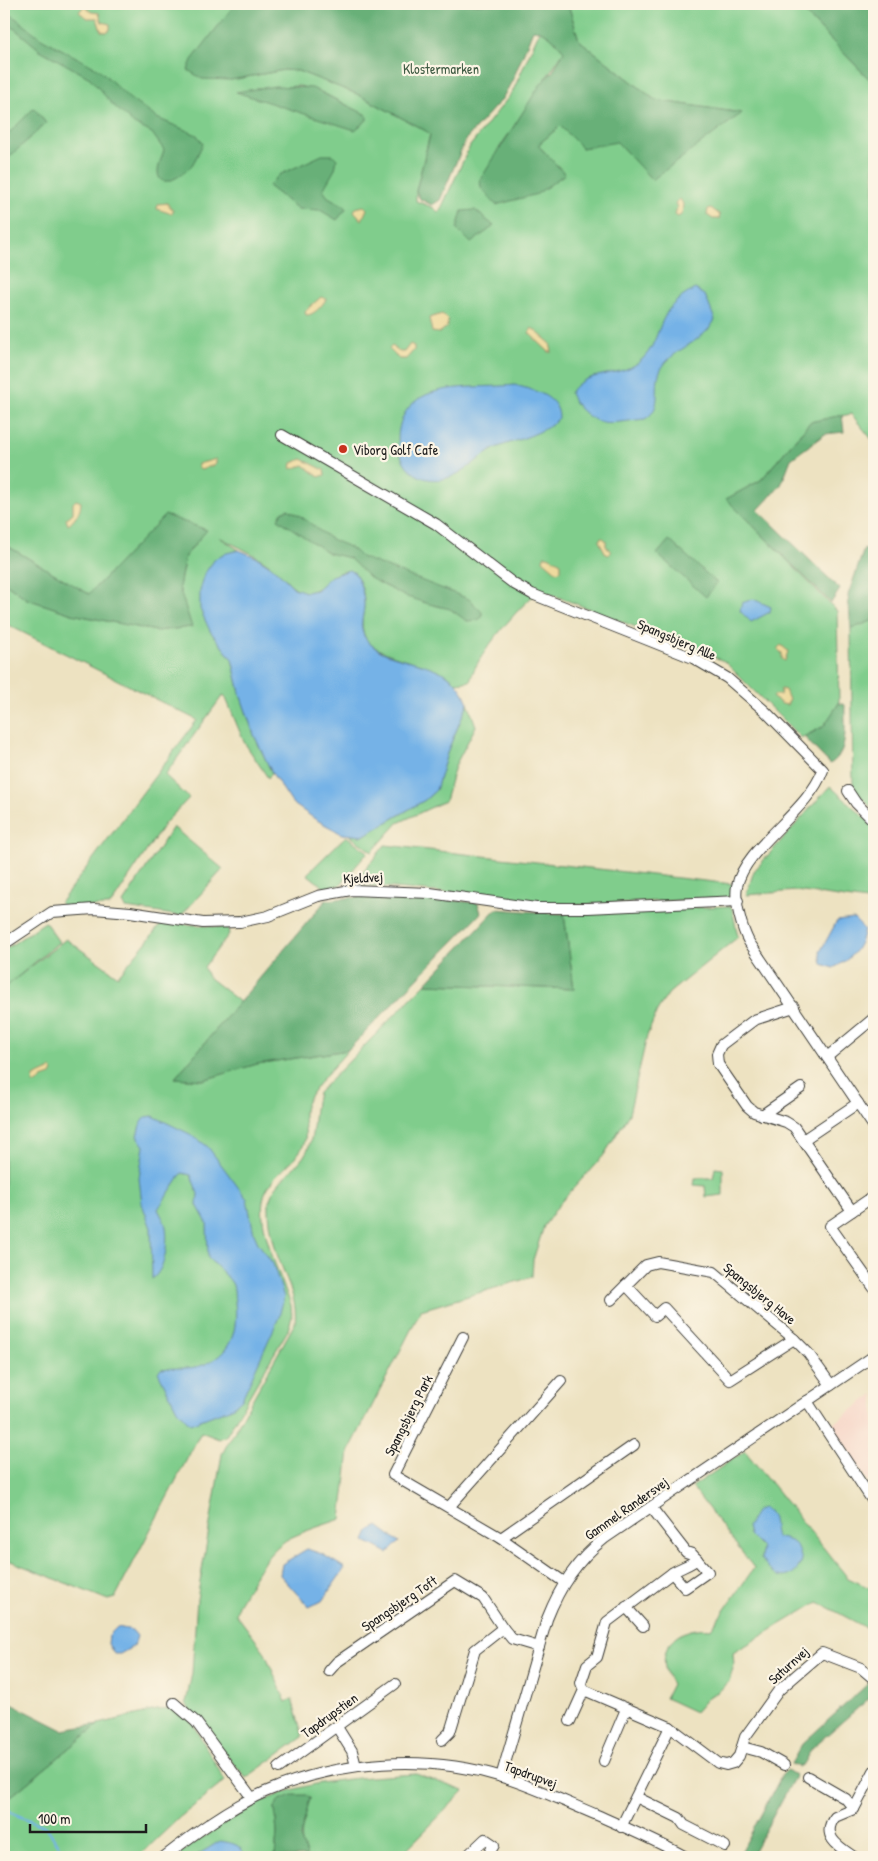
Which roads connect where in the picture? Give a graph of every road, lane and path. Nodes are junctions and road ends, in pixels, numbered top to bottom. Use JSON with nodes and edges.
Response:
{"nodes":[{"id":1,"x":282,"y":436,"type":"dead end"},
{"id":2,"x":848,"y":791,"type":"dead end"},
{"id":3,"x":874,"y":821,"type":"edge"},
{"id":4,"x":738,"y":901,"type":"junction"},
{"id":5,"x":4,"y":944,"type":"edge"},
{"id":6,"x":794,"y":1007,"type":"junction"},
{"id":7,"x":874,"y":1018,"type":"edge"},
{"id":8,"x":827,"y":1057,"type":"junction"},
{"id":9,"x":801,"y":1088,"type":"dead end"},
{"id":10,"x":858,"y":1103,"type":"junction"},
{"id":11,"x":762,"y":1115,"type":"junction"},
{"id":12,"x":874,"y":1127,"type":"edge"},
{"id":13,"x":803,"y":1140,"type":"junction"},
{"id":14,"x":874,"y":1196,"type":"edge"},
{"id":15,"x":852,"y":1212,"type":"junction"},
{"id":16,"x":626,"y":1285,"type":"junction"},
{"id":17,"x":874,"y":1288,"type":"edge"},
{"id":18,"x":611,"y":1300,"type":"dead end"},
{"id":19,"x":463,"y":1337,"type":"dead end"},
{"id":20,"x":794,"y":1339,"type":"junction"},
{"id":21,"x":874,"y":1356,"type":"edge"},
{"id":22,"x":561,"y":1381,"type":"dead end"},
{"id":23,"x":832,"y":1385,"type":"junction"},
{"id":24,"x":807,"y":1401,"type":"junction"},
{"id":25,"x":634,"y":1445,"type":"dead end"},
{"id":26,"x":874,"y":1503,"type":"edge"},
{"id":27,"x":449,"y":1507,"type":"junction"},
{"id":28,"x":651,"y":1507,"type":"junction"},
{"id":29,"x":501,"y":1538,"type":"junction"},
{"id":30,"x":697,"y":1559,"type":"junction"},
{"id":31,"x":672,"y":1572,"type":"junction"},
{"id":32,"x":564,"y":1582,"type":"junction"},
{"id":33,"x":626,"y":1607,"type":"junction"},
{"id":34,"x":643,"y":1626,"type":"dead end"},
{"id":35,"x":503,"y":1628,"type":"junction"},
{"id":36,"x":539,"y":1647,"type":"junction"},
{"id":37,"x":329,"y":1671,"type":"dead end"},
{"id":38,"x":874,"y":1679,"type":"edge"},
{"id":39,"x":395,"y":1684,"type":"dead end"},
{"id":40,"x":584,"y":1690,"type":"junction"},
{"id":41,"x":174,"y":1703,"type":"dead end"},
{"id":42,"x":626,"y":1709,"type":"junction"},
{"id":43,"x":570,"y":1721,"type":"dead end"},
{"id":44,"x":337,"y":1727,"type":"junction"},
{"id":45,"x":670,"y":1727,"type":"junction"},
{"id":46,"x":442,"y":1740,"type":"dead end"},
{"id":47,"x":742,"y":1747,"type":"junction"},
{"id":48,"x":604,"y":1761,"type":"dead end"},
{"id":49,"x":784,"y":1765,"type":"dead end"},
{"id":50,"x":356,"y":1766,"type":"junction"},
{"id":51,"x":279,"y":1768,"type":"dead end"},
{"id":52,"x":874,"y":1771,"type":"edge"},
{"id":53,"x":501,"y":1777,"type":"junction"},
{"id":54,"x":808,"y":1777,"type":"dead end"},
{"id":55,"x":636,"y":1797,"type":"junction"},
{"id":56,"x":252,"y":1798,"type":"junction"},
{"id":57,"x":854,"y":1810,"type":"junction"},
{"id":58,"x":621,"y":1826,"type":"junction"},
{"id":59,"x":725,"y":1846,"type":"dead end"},
{"id":60,"x":164,"y":1857,"type":"edge"},
{"id":61,"x":466,"y":1857,"type":"edge"},
{"id":62,"x":487,"y":1857,"type":"edge"},
{"id":63,"x":686,"y":1857,"type":"edge"},
{"id":64,"x":854,"y":1857,"type":"edge"}],
"edges":[{"from":1,"to":4,"type":"street","name":"Spangsbjerg Alle"},
{"from":2,"to":3,"type":"street"},
{"from":4,"to":5,"type":"street","name":"Kjeldvej"},
{"from":4,"to":6,"type":"street","name":"Spangsbjerg Alle"},
{"from":6,"to":8,"type":"street","name":"Spangsbjerg Alle"},
{"from":6,"to":11,"type":"street"},
{"from":7,"to":8,"type":"street"},
{"from":8,"to":10,"type":"street","name":"Spangsbjerg Alle"},
{"from":9,"to":11,"type":"street"},
{"from":10,"to":12,"type":"street","name":"Spangsbjerg Alle"},
{"from":10,"to":13,"type":"street"},
{"from":11,"to":13,"type":"street"},
{"from":13,"to":15,"type":"street"},
{"from":14,"to":15,"type":"street"},
{"from":15,"to":17,"type":"street"},
{"from":16,"to":18,"type":"street","name":"Spangsbjerg Have"},
{"from":16,"to":20,"type":"street","name":"Spangsbjerg Have"},
{"from":16,"to":20,"type":"street","name":"Spangsbjerg Have"},
{"from":19,"to":27,"type":"street","name":"Spangsbjerg Park"},
{"from":20,"to":23,"type":"street","name":"Spangsbjerg Have"},
{"from":21,"to":23,"type":"street","name":"Gammel Randersvej"},
{"from":22,"to":27,"type":"street"},
{"from":23,"to":24,"type":"street","name":"Gammel Randersvej"},
{"from":24,"to":26,"type":"street"},
{"from":24,"to":28,"type":"street","name":"Gammel Randersvej"},
{"from":25,"to":29,"type":"street"},
{"from":27,"to":29,"type":"street","name":"Spangsbjerg Park"},
{"from":28,"to":30,"type":"street"},
{"from":28,"to":32,"type":"street","name":"Gammel Randersvej"},
{"from":29,"to":32,"type":"street","name":"Spangsbjerg Park"},
{"from":30,"to":31,"type":"street"},
{"from":30,"to":31,"type":"street"},
{"from":31,"to":33,"type":"street"},
{"from":32,"to":36,"type":"street","name":"Gammel Randersvej"},
{"from":33,"to":34,"type":"street"},
{"from":33,"to":40,"type":"street"},
{"from":35,"to":36,"type":"street","name":"Spangsbjerg Toft"},
{"from":35,"to":37,"type":"street","name":"Spangsbjerg Toft"},
{"from":35,"to":46,"type":"street"},
{"from":36,"to":53,"type":"street","name":"Gammel Randersvej"},
{"from":38,"to":47,"type":"street","name":"Saturnvej"},
{"from":39,"to":44,"type":"street","name":"Tapdrupstien"},
{"from":40,"to":42,"type":"street","name":"Saturnvej"},
{"from":40,"to":43,"type":"street"},
{"from":41,"to":56,"type":"street"},
{"from":42,"to":45,"type":"street","name":"Saturnvej"},
{"from":42,"to":48,"type":"street"},
{"from":44,"to":50,"type":"street"},
{"from":44,"to":51,"type":"street","name":"Tapdrupstien"},
{"from":45,"to":47,"type":"street","name":"Saturnvej"},
{"from":45,"to":55,"type":"street"},
{"from":47,"to":49,"type":"street"},
{"from":50,"to":53,"type":"street","name":"Tapdrupvej"},
{"from":50,"to":56,"type":"street","name":"Tapdrupvej"},
{"from":52,"to":57,"type":"street"},
{"from":53,"to":58,"type":"street","name":"Tapdrupvej"},
{"from":54,"to":57,"type":"street"},
{"from":55,"to":58,"type":"street"},
{"from":55,"to":59,"type":"street"},
{"from":56,"to":60,"type":"street","name":"Tapdrupvej"},
{"from":57,"to":64,"type":"street"},
{"from":58,"to":63,"type":"street","name":"Tapdrupvej"},
{"from":61,"to":62,"type":"street"}]}
